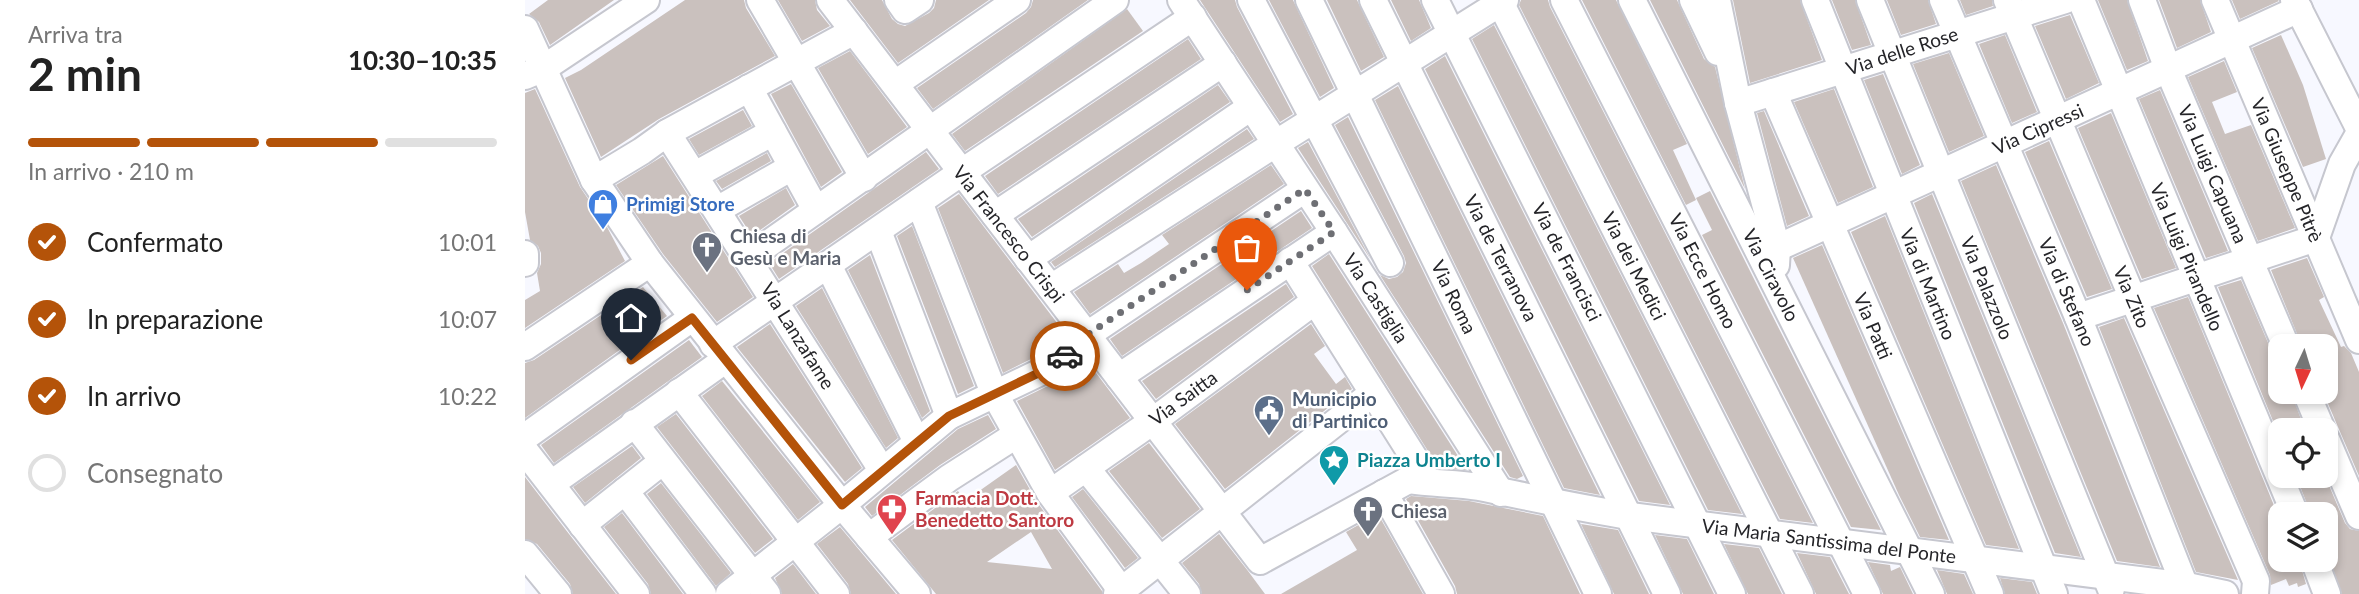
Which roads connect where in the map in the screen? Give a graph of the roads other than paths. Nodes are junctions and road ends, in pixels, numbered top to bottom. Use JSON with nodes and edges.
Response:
{"nodes":[{"id":1,"x":646,"y":0,"type":"edge"},
{"id":2,"x":760,"y":0,"type":"edge"},
{"id":3,"x":830,"y":0,"type":"edge"},
{"id":4,"x":1017,"y":0,"type":"edge"},
{"id":5,"x":1115,"y":0,"type":"edge"},
{"id":6,"x":1251,"y":0,"type":"edge"},
{"id":7,"x":1309,"y":0,"type":"edge"},
{"id":8,"x":1373,"y":0,"type":"edge"},
{"id":9,"x":1436,"y":0,"type":"edge"},
{"id":10,"x":1564,"y":0,"type":"edge"},
{"id":11,"x":1632,"y":0,"type":"edge"},
{"id":12,"x":1693,"y":0,"type":"edge"},
{"id":13,"x":1717,"y":0,"type":"edge"},
{"id":14,"x":1815,"y":0,"type":"edge"},
{"id":15,"x":1870,"y":0,"type":"edge"},
{"id":16,"x":1943,"y":0,"type":"edge"},
{"id":17,"x":2065,"y":0,"type":"edge"},
{"id":18,"x":2081,"y":0,"type":"edge"},
{"id":19,"x":2142,"y":0,"type":"edge"},
{"id":20,"x":2215,"y":0,"type":"edge"},
{"id":21,"x":1501,"y":1,"type":"edge"},
{"id":22,"x":2297,"y":5,"type":"edge"},
{"id":23,"x":1187,"y":8,"type":"edge"},
{"id":24,"x":2011,"y":8,"type":"edge"},
{"id":25,"x":525,"y":29,"type":"edge"},
{"id":26,"x":854,"y":31,"type":"junction"},
{"id":27,"x":1452,"y":34,"type":"junction"},
{"id":28,"x":1957,"y":34,"type":"junction"},
{"id":29,"x":2232,"y":40,"type":"junction"},
{"id":30,"x":1892,"y":54,"type":"junction"},
{"id":31,"x":797,"y":60,"type":"junction"},
{"id":32,"x":1223,"y":62,"type":"junction"},
{"id":33,"x":1404,"y":64,"type":"junction"},
{"id":34,"x":2168,"y":69,"type":"junction"},
{"id":35,"x":1843,"y":70,"type":"junction"},
{"id":36,"x":535,"y":72,"type":"edge"},
{"id":37,"x":895,"y":84,"type":"junction"},
{"id":38,"x":749,"y":88,"type":"junction"},
{"id":39,"x":1773,"y":92,"type":"junction"},
{"id":40,"x":2119,"y":92,"type":"junction"},
{"id":41,"x":1736,"y":93,"type":"junction"},
{"id":42,"x":1355,"y":95,"type":"junction"},
{"id":43,"x":1251,"y":107,"type":"junction"},
{"id":44,"x":1315,"y":119,"type":"junction"},
{"id":45,"x":2057,"y":120,"type":"junction"},
{"id":46,"x":2359,"y":128,"type":"edge"},
{"id":47,"x":931,"y":131,"type":"junction"},
{"id":48,"x":773,"y":132,"type":"junction"},
{"id":49,"x":667,"y":133,"type":"junction"},
{"id":50,"x":2359,"y":134,"type":"edge"},
{"id":51,"x":1275,"y":144,"type":"junction"},
{"id":52,"x":2005,"y":144,"type":"junction"},
{"id":53,"x":792,"y":167,"type":"junction"},
{"id":54,"x":962,"y":172,"type":"junction"},
{"id":55,"x":1940,"y":173,"type":"junction"},
{"id":56,"x":695,"y":175,"type":"junction"},
{"id":57,"x":863,"y":178,"type":"junction"},
{"id":58,"x":594,"y":180,"type":"junction"},
{"id":59,"x":1305,"y":189,"type":"junction"},
{"id":60,"x":1892,"y":196,"type":"junction"},
{"id":61,"x":919,"y":202,"type":"junction"},
{"id":62,"x":717,"y":210,"type":"junction"},
{"id":63,"x":816,"y":210,"type":"junction"},
{"id":64,"x":995,"y":215,"type":"junction"},
{"id":65,"x":1830,"y":224,"type":"junction"},
{"id":66,"x":878,"y":231,"type":"junction"},
{"id":67,"x":1334,"y":232,"type":"junction"},
{"id":68,"x":2316,"y":238,"type":"junction"},
{"id":69,"x":1777,"y":248,"type":"junction"},
{"id":70,"x":525,"y":254,"type":"edge"},
{"id":71,"x":748,"y":258,"type":"junction"},
{"id":72,"x":1028,"y":259,"type":"junction"},
{"id":73,"x":2250,"y":260,"type":"junction"},
{"id":74,"x":1290,"y":261,"type":"junction"},
{"id":75,"x":525,"y":263,"type":"edge"},
{"id":76,"x":650,"y":263,"type":"junction"},
{"id":77,"x":1390,"y":263,"type":"dead end"},
{"id":78,"x":828,"y":265,"type":"junction"},
{"id":79,"x":2196,"y":278,"type":"junction"},
{"id":80,"x":1774,"y":281,"type":"junction"},
{"id":81,"x":1051,"y":288,"type":"junction"},
{"id":82,"x":2133,"y":299,"type":"junction"},
{"id":83,"x":1315,"y":300,"type":"junction"},
{"id":84,"x":776,"y":301,"type":"junction"},
{"id":85,"x":2078,"y":317,"type":"junction"},
{"id":86,"x":692,"y":318,"type":"junction"},
{"id":87,"x":2281,"y":334,"type":"edge"},
{"id":88,"x":1089,"y":337,"type":"junction"},
{"id":89,"x":2359,"y":340,"type":"edge"},
{"id":90,"x":525,"y":347,"type":"edge"},
{"id":91,"x":719,"y":352,"type":"junction"},
{"id":92,"x":1119,"y":377,"type":"junction"},
{"id":93,"x":1371,"y":390,"type":"junction"},
{"id":94,"x":679,"y":392,"type":"junction"},
{"id":95,"x":994,"y":393,"type":"junction"},
{"id":96,"x":949,"y":416,"type":"junction"},
{"id":97,"x":1153,"y":421,"type":"junction"},
{"id":98,"x":634,"y":423,"type":"junction"},
{"id":99,"x":1016,"y":435,"type":"junction"},
{"id":100,"x":525,"y":437,"type":"edge"},
{"id":101,"x":916,"y":442,"type":"junction"},
{"id":102,"x":525,"y":451,"type":"edge"},
{"id":103,"x":663,"y":461,"type":"junction"},
{"id":104,"x":2338,"y":467,"type":"edge"},
{"id":105,"x":1086,"y":468,"type":"junction"},
{"id":106,"x":882,"y":470,"type":"junction"},
{"id":107,"x":1422,"y":479,"type":"junction"},
{"id":108,"x":551,"y":484,"type":"junction"},
{"id":109,"x":625,"y":491,"type":"junction"},
{"id":110,"x":1050,"y":493,"type":"junction"},
{"id":111,"x":1501,"y":493,"type":"junction"},
{"id":112,"x":1386,"y":498,"type":"junction"},
{"id":113,"x":2290,"y":502,"type":"edge"},
{"id":114,"x":1556,"y":504,"type":"junction"},
{"id":115,"x":842,"y":505,"type":"junction"},
{"id":116,"x":1216,"y":510,"type":"junction"},
{"id":117,"x":1630,"y":516,"type":"junction"},
{"id":118,"x":2359,"y":516,"type":"edge"},
{"id":119,"x":1698,"y":525,"type":"junction"},
{"id":120,"x":582,"y":526,"type":"junction"},
{"id":121,"x":1769,"y":533,"type":"junction"},
{"id":122,"x":869,"y":537,"type":"junction"},
{"id":123,"x":796,"y":542,"type":"junction"},
{"id":124,"x":1842,"y":543,"type":"junction"},
{"id":125,"x":1909,"y":551,"type":"junction"},
{"id":126,"x":525,"y":554,"type":"edge"},
{"id":127,"x":1974,"y":559,"type":"junction"},
{"id":128,"x":1159,"y":561,"type":"junction"},
{"id":129,"x":2043,"y":568,"type":"junction"},
{"id":130,"x":2319,"y":572,"type":"edge"},
{"id":131,"x":760,"y":585,"type":"edge"},
{"id":132,"x":2109,"y":585,"type":"edge"},
{"id":133,"x":2187,"y":590,"type":"edge"},
{"id":134,"x":1120,"y":593,"type":"edge"},
{"id":135,"x":558,"y":594,"type":"edge"},
{"id":136,"x":635,"y":594,"type":"edge"},
{"id":137,"x":703,"y":594,"type":"edge"},
{"id":138,"x":729,"y":594,"type":"edge"},
{"id":139,"x":836,"y":594,"type":"edge"},
{"id":140,"x":918,"y":594,"type":"edge"},
{"id":141,"x":1187,"y":594,"type":"edge"},
{"id":142,"x":1441,"y":594,"type":"edge"},
{"id":143,"x":1598,"y":594,"type":"edge"},
{"id":144,"x":1667,"y":594,"type":"edge"},
{"id":145,"x":1732,"y":594,"type":"edge"},
{"id":146,"x":1800,"y":594,"type":"edge"},
{"id":147,"x":1867,"y":594,"type":"edge"},
{"id":148,"x":1931,"y":594,"type":"edge"},
{"id":149,"x":1990,"y":594,"type":"edge"},
{"id":150,"x":2055,"y":594,"type":"edge"},
{"id":151,"x":2225,"y":594,"type":"edge"},
{"id":152,"x":2256,"y":594,"type":"edge"},
{"id":153,"x":2327,"y":594,"type":"edge"}],
"edges":[{"from":1,"to":36,"type":"street"},
{"from":2,"to":31,"type":"street"},
{"from":3,"to":26,"type":"street","name":"Via Francesco Crispi"},
{"from":4,"to":37,"type":"street"},
{"from":5,"to":47,"type":"street"},
{"from":6,"to":44,"type":"street"},
{"from":7,"to":42,"type":"street","name":"Via Roma"},
{"from":8,"to":33,"type":"street","name":"Via de Terranova"},
{"from":9,"to":27,"type":"street","name":"Via de Francisci"},
{"from":10,"to":124,"type":"street","name":"Via Ecce Homo"},
{"from":11,"to":80,"type":"street","name":"Via Ciravolo"},
{"from":12,"to":41,"type":"street"},
{"from":13,"to":41,"type":"street"},
{"from":14,"to":35,"type":"street","name":"Via di Martino"},
{"from":15,"to":30,"type":"street","name":"Via Palazzolo"},
{"from":16,"to":28,"type":"street","name":"Via di Stefano"},
{"from":17,"to":24,"type":"street","name":"Via delle Rose"},
{"from":18,"to":40,"type":"street","name":"Via Luigi Pirandello"},
{"from":19,"to":34,"type":"street","name":"Via Luigi Capuana"},
{"from":20,"to":29,"type":"street","name":"Via Giuseppe Pitrè"},
{"from":21,"to":27,"type":"street"},
{"from":21,"to":121,"type":"street","name":"Via dei Medici"},
{"from":22,"to":29,"type":"street","name":"Via Cipressi"},
{"from":22,"to":46,"type":"street"},
{"from":23,"to":32,"type":"street","name":"Via Castiglia"},
{"from":23,"to":54,"type":"street"},
{"from":24,"to":28,"type":"street","name":"Via delle Rose"},
{"from":24,"to":45,"type":"street","name":"Via Zito"},
{"from":25,"to":36,"type":"street"},
{"from":26,"to":31,"type":"street"},
{"from":26,"to":37,"type":"street","name":"Via Francesco Crispi"},
{"from":27,"to":33,"type":"street"},
{"from":27,"to":119,"type":"street","name":"Via de Francisci"},
{"from":28,"to":30,"type":"street","name":"Via delle Rose"},
{"from":28,"to":52,"type":"street","name":"Via di Stefano"},
{"from":29,"to":34,"type":"street","name":"Via Cipressi"},
{"from":29,"to":68,"type":"street","name":"Via Giuseppe Pitrè"},
{"from":30,"to":35,"type":"street","name":"Via delle Rose"},
{"from":30,"to":55,"type":"street","name":"Via Palazzolo"},
{"from":31,"to":38,"type":"street"},
{"from":31,"to":57,"type":"street"},
{"from":32,"to":43,"type":"street","name":"Via Castiglia"},
{"from":32,"to":64,"type":"street"},
{"from":33,"to":42,"type":"street"},
{"from":33,"to":117,"type":"street","name":"Via de Terranova"},
{"from":34,"to":40,"type":"street","name":"Via Cipressi"},
{"from":34,"to":73,"type":"street","name":"Via Luigi Capuana"},
{"from":35,"to":39,"type":"street","name":"Via delle Rose"},
{"from":35,"to":60,"type":"street","name":"Via di Martino"},
{"from":36,"to":58,"type":"street"},
{"from":37,"to":47,"type":"street","name":"Via Francesco Crispi"},
{"from":38,"to":48,"type":"street"},
{"from":38,"to":49,"type":"street"},
{"from":39,"to":41,"type":"street","name":"Via delle Rose"},
{"from":39,"to":65,"type":"street","name":"Via Patti"},
{"from":40,"to":45,"type":"street","name":"Via Cipressi"},
{"from":40,"to":79,"type":"street","name":"Via Luigi Pirandello"},
{"from":41,"to":69,"type":"street"},
{"from":42,"to":44,"type":"street"},
{"from":42,"to":114,"type":"street","name":"Via Roma"},
{"from":43,"to":51,"type":"street","name":"Via Castiglia"},
{"from":43,"to":72,"type":"street"},
{"from":44,"to":51,"type":"street"},
{"from":44,"to":77,"type":"street"},
{"from":45,"to":52,"type":"street","name":"Via Cipressi"},
{"from":45,"to":82,"type":"street","name":"Via Zito"},
{"from":47,"to":54,"type":"street","name":"Via Francesco Crispi"},
{"from":47,"to":57,"type":"street"},
{"from":48,"to":53,"type":"street"},
{"from":48,"to":56,"type":"street"},
{"from":49,"to":56,"type":"street","name":"Via Lanzafame"},
{"from":49,"to":58,"type":"street"},
{"from":50,"to":68,"type":"street"},
{"from":51,"to":59,"type":"street","name":"Via Castiglia"},
{"from":51,"to":81,"type":"street"},
{"from":52,"to":55,"type":"street","name":"Via Cipressi"},
{"from":52,"to":85,"type":"street","name":"Via di Stefano"},
{"from":53,"to":62,"type":"street"},
{"from":53,"to":63,"type":"street"},
{"from":54,"to":61,"type":"street"},
{"from":54,"to":64,"type":"street","name":"Via Francesco Crispi"},
{"from":55,"to":60,"type":"street","name":"Via Cipressi"},
{"from":55,"to":132,"type":"street","name":"Via Palazzolo"},
{"from":56,"to":62,"type":"street","name":"Via Lanzafame"},
{"from":57,"to":63,"type":"street"},
{"from":58,"to":76,"type":"street"},
{"from":59,"to":67,"type":"street","name":"Via Castiglia"},
{"from":59,"to":88,"type":"street"},
{"from":60,"to":65,"type":"street","name":"Via Cipressi"},
{"from":60,"to":129,"type":"street","name":"Via di Martino"},
{"from":61,"to":66,"type":"street"},
{"from":61,"to":95,"type":"street"},
{"from":62,"to":71,"type":"street","name":"Via Lanzafame"},
{"from":63,"to":71,"type":"street"},
{"from":64,"to":72,"type":"street","name":"Via Francesco Crispi"},
{"from":65,"to":69,"type":"street","name":"Via Cipressi"},
{"from":65,"to":127,"type":"street","name":"Via Patti"},
{"from":66,"to":78,"type":"street"},
{"from":66,"to":96,"type":"street"},
{"from":67,"to":74,"type":"street"},
{"from":67,"to":111,"type":"street","name":"Via Castiglia"},
{"from":68,"to":73,"type":"street"},
{"from":68,"to":89,"type":"street","name":"Via Giuseppe Pitrè"},
{"from":69,"to":80,"type":"street"},
{"from":70,"to":75,"type":"street"},
{"from":71,"to":84,"type":"street","name":"Via Lanzafame"},
{"from":72,"to":81,"type":"street","name":"Via Francesco Crispi"},
{"from":73,"to":79,"type":"street"},
{"from":73,"to":87,"type":"street","name":"Via Luigi Capuana"},
{"from":74,"to":83,"type":"street"},
{"from":74,"to":92,"type":"street"},
{"from":76,"to":86,"type":"street"},
{"from":76,"to":90,"type":"street"},
{"from":78,"to":84,"type":"street"},
{"from":78,"to":101,"type":"street"},
{"from":79,"to":82,"type":"street"},
{"from":79,"to":113,"type":"street","name":"Via Luigi Pirandello"},
{"from":80,"to":125,"type":"street","name":"Via Ciravolo"},
{"from":81,"to":88,"type":"street","name":"Via Francesco Crispi"},
{"from":82,"to":85,"type":"street"},
{"from":82,"to":152,"type":"street","name":"Via Zito"},
{"from":83,"to":93,"type":"street"},
{"from":83,"to":97,"type":"street","name":"Via Saitta"},
{"from":84,"to":91,"type":"street"},
{"from":84,"to":106,"type":"street","name":"Via Lanzafame"},
{"from":85,"to":133,"type":"street","name":"Via di Stefano"},
{"from":86,"to":91,"type":"street"},
{"from":86,"to":100,"type":"street"},
{"from":88,"to":92,"type":"street","name":"Via Francesco Crispi"},
{"from":88,"to":95,"type":"street"},
{"from":91,"to":94,"type":"street"},
{"from":91,"to":115,"type":"street"},
{"from":92,"to":97,"type":"street","name":"Via Francesco Crispi"},
{"from":93,"to":107,"type":"street"},
{"from":93,"to":116,"type":"street"},
{"from":94,"to":98,"type":"street"},
{"from":94,"to":123,"type":"street"},
{"from":95,"to":96,"type":"street"},
{"from":95,"to":99,"type":"street"},
{"from":96,"to":101,"type":"street"},
{"from":97,"to":105,"type":"street","name":"Via Saitta"},
{"from":97,"to":116,"type":"street","name":"Via Francesco Crispi"},
{"from":98,"to":103,"type":"street"},
{"from":98,"to":108,"type":"street"},
{"from":99,"to":110,"type":"street"},
{"from":99,"to":122,"type":"street"},
{"from":101,"to":106,"type":"street"},
{"from":102,"to":108,"type":"street"},
{"from":103,"to":109,"type":"street"},
{"from":103,"to":131,"type":"street"},
{"from":104,"to":118,"type":"street"},
{"from":105,"to":110,"type":"street","name":"Via Saitta"},
{"from":105,"to":128,"type":"street"},
{"from":106,"to":115,"type":"street"},
{"from":107,"to":111,"type":"street","name":"Via Maria Santissima del Ponte"},
{"from":107,"to":112,"type":"street"},
{"from":108,"to":120,"type":"street"},
{"from":109,"to":120,"type":"street"},
{"from":109,"to":137,"type":"street"},
{"from":110,"to":134,"type":"street"},
{"from":111,"to":114,"type":"street","name":"Via Maria Santissima del Ponte"},
{"from":112,"to":116,"type":"street","name":"Via Francesco Crispi"},
{"from":112,"to":142,"type":"street"},
{"from":114,"to":117,"type":"street","name":"Via Maria Santissima del Ponte"},
{"from":114,"to":143,"type":"street","name":"Via Roma"},
{"from":115,"to":122,"type":"street"},
{"from":115,"to":123,"type":"street"},
{"from":116,"to":128,"type":"street"},
{"from":117,"to":119,"type":"street","name":"Via Maria Santissima del Ponte"},
{"from":117,"to":144,"type":"street","name":"Via de Terranova"},
{"from":119,"to":121,"type":"street","name":"Via Maria Santissima del Ponte"},
{"from":119,"to":145,"type":"street","name":"Via de Francisci"},
{"from":120,"to":136,"type":"street"},
{"from":121,"to":124,"type":"street","name":"Via Maria Santissima del Ponte"},
{"from":121,"to":146,"type":"street","name":"Via dei Medici"},
{"from":122,"to":140,"type":"street"},
{"from":123,"to":131,"type":"street"},
{"from":123,"to":139,"type":"street"},
{"from":124,"to":125,"type":"street","name":"Via Maria Santissima del Ponte"},
{"from":124,"to":147,"type":"street","name":"Via Ecce Homo"},
{"from":125,"to":127,"type":"street","name":"Via Maria Santissima del Ponte"},
{"from":125,"to":148,"type":"street","name":"Via Ciravolo"},
{"from":126,"to":135,"type":"street"},
{"from":127,"to":129,"type":"street","name":"Via Maria Santissima del Ponte"},
{"from":127,"to":149,"type":"street","name":"Via Patti"},
{"from":128,"to":134,"type":"street"},
{"from":128,"to":141,"type":"street"},
{"from":129,"to":132,"type":"street","name":"Via Maria Santissima del Ponte"},
{"from":129,"to":150,"type":"street","name":"Via di Martino"},
{"from":130,"to":153,"type":"street"},
{"from":131,"to":138,"type":"street"},
{"from":132,"to":133,"type":"street","name":"Via Maria Santissima del Ponte"},
{"from":133,"to":151,"type":"street","name":"Via Maria Santissima del Ponte"}]}
